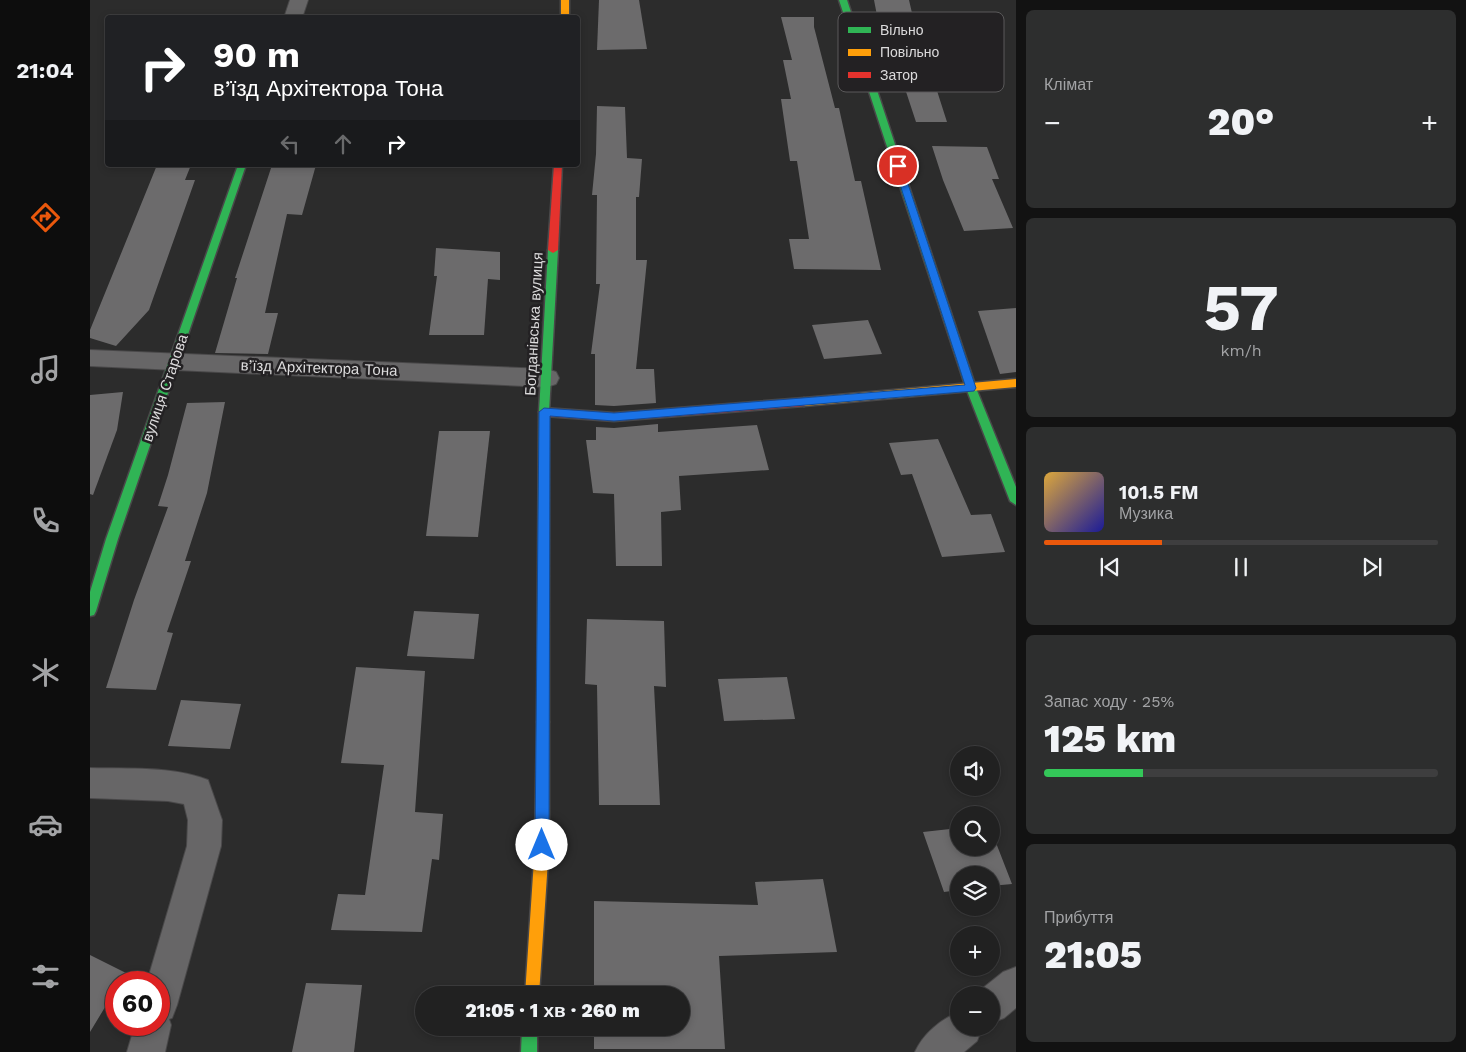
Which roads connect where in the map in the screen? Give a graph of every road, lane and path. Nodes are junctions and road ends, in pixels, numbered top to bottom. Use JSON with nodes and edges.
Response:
{"nodes":[{"id":1,"x":299,"y":0,"type":"edge"},
{"id":2,"x":566,"y":0,"type":"edge"},
{"id":3,"x":843,"y":0,"type":"edge"},
{"id":4,"x":847,"y":12,"type":"edge"},
{"id":5,"x":294,"y":15,"type":"edge"},
{"id":6,"x":565,"y":15,"type":"edge"},
{"id":7,"x":873,"y":92,"type":"edge"},
{"id":8,"x":241,"y":167,"type":"edge"},
{"id":9,"x":558,"y":167,"type":"edge"},
{"id":10,"x":90,"y":358,"type":"edge"},
{"id":11,"x":173,"y":362,"type":"junction"},
{"id":12,"x":547,"y":378,"type":"junction"},
{"id":13,"x":1016,"y":382,"type":"edge"},
{"id":14,"x":971,"y":388,"type":"junction"},
{"id":15,"x":544,"y":412,"type":"junction"},
{"id":16,"x":1016,"y":501,"type":"edge"},
{"id":17,"x":90,"y":611,"type":"edge"},
{"id":18,"x":90,"y":783,"type":"edge"},
{"id":19,"x":169,"y":971,"type":"edge"},
{"id":20,"x":1016,"y":985,"type":"edge"},
{"id":21,"x":533,"y":986,"type":"edge"},
{"id":22,"x":1000,"y":998,"type":"edge"},
{"id":23,"x":151,"y":1036,"type":"edge"},
{"id":24,"x":530,"y":1036,"type":"edge"},
{"id":25,"x":954,"y":1036,"type":"edge"},
{"id":26,"x":146,"y":1052,"type":"edge"},
{"id":27,"x":529,"y":1052,"type":"edge"},
{"id":28,"x":934,"y":1052,"type":"edge"}],
"edges":[{"from":1,"to":5,"type":"street"},
{"from":2,"to":6,"type":"street"},
{"from":3,"to":4,"type":"street"},
{"from":7,"to":14,"type":"street"},
{"from":8,"to":11,"type":"street","name":"вулиця Старова"},
{"from":9,"to":12,"type":"street","name":"Богданівська вулиця"},
{"from":10,"to":11,"type":"street","name":"в’їзд Архітектора Тона"},
{"from":11,"to":12,"type":"street","name":"в’їзд Архітектора Тона"},
{"from":11,"to":17,"type":"street","name":"вулиця Старова"},
{"from":12,"to":15,"type":"street","name":"Богданівська вулиця"},
{"from":13,"to":14,"type":"street"},
{"from":14,"to":15,"type":"street"},
{"from":14,"to":16,"type":"street"},
{"from":15,"to":21,"type":"street","name":"Богданівська вулиця"},
{"from":18,"to":19,"type":"street"},
{"from":20,"to":22,"type":"street"},
{"from":23,"to":26,"type":"street"},
{"from":24,"to":27,"type":"street"},
{"from":25,"to":28,"type":"street"}]}
